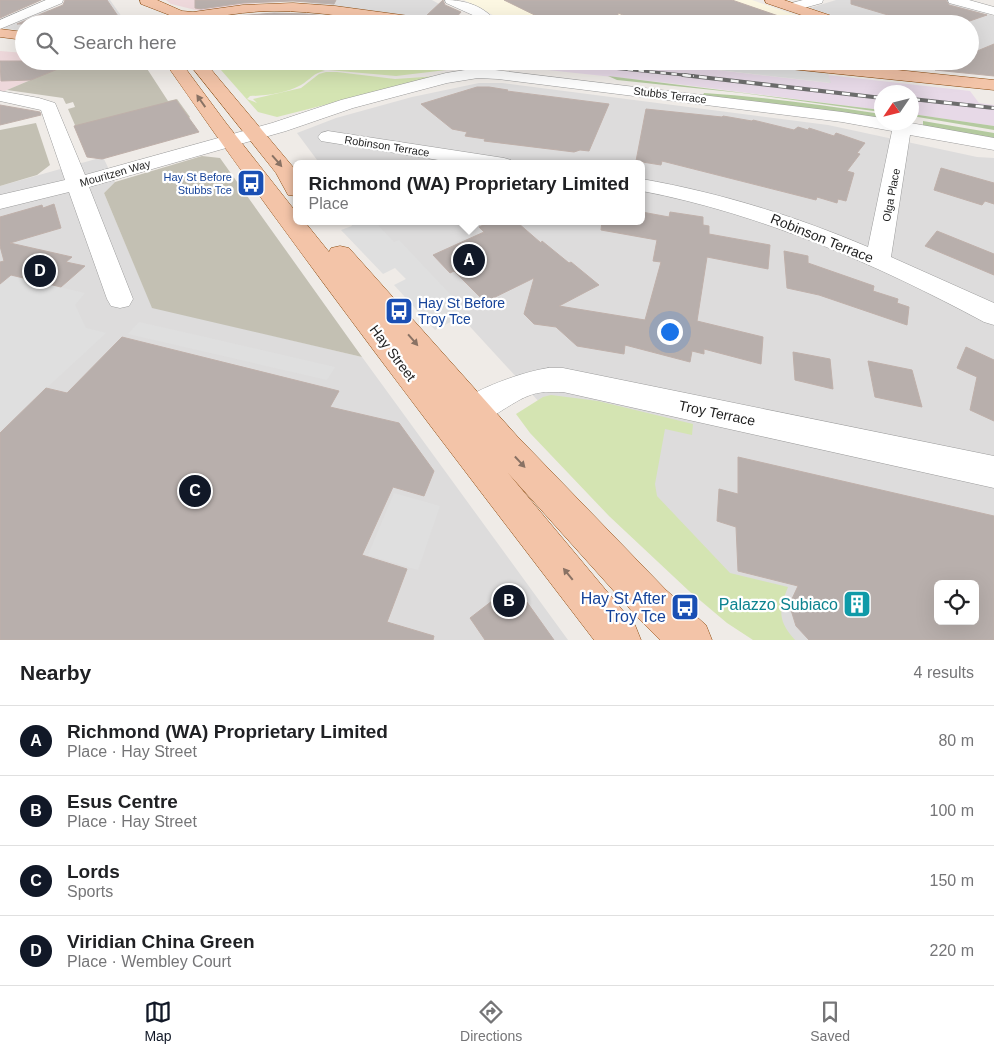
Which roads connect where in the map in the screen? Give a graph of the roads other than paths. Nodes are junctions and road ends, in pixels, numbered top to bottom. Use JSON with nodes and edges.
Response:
{"nodes":[{"id":1,"x":57,"y":0,"type":"edge"},
{"id":2,"x":451,"y":0,"type":"edge"},
{"id":3,"x":770,"y":0,"type":"edge"},
{"id":4,"x":817,"y":0,"type":"edge"},
{"id":5,"x":954,"y":0,"type":"edge"},
{"id":6,"x":146,"y":1,"type":"edge"},
{"id":7,"x":301,"y":4,"type":"edge"},
{"id":8,"x":464,"y":7,"type":"junction"},
{"id":9,"x":793,"y":7,"type":"junction"},
{"id":10,"x":994,"y":11,"type":"edge"},
{"id":11,"x":258,"y":12,"type":"junction"},
{"id":12,"x":23,"y":15,"type":"edge"},
{"id":13,"x":156,"y":15,"type":"edge"},
{"id":14,"x":180,"y":15,"type":"edge"},
{"id":15,"x":221,"y":15,"type":"edge"},
{"id":16,"x":231,"y":15,"type":"edge"},
{"id":17,"x":236,"y":15,"type":"edge"},
{"id":18,"x":320,"y":15,"type":"edge"},
{"id":19,"x":362,"y":15,"type":"edge"},
{"id":20,"x":473,"y":15,"type":"edge"},
{"id":21,"x":483,"y":15,"type":"edge"},
{"id":22,"x":816,"y":15,"type":"edge"},
{"id":23,"x":15,"y":18,"type":"edge"},
{"id":24,"x":0,"y":25,"type":"edge"},
{"id":25,"x":0,"y":34,"type":"edge"},
{"id":26,"x":15,"y":35,"type":"edge"},
{"id":27,"x":0,"y":41,"type":"edge"},
{"id":28,"x":15,"y":42,"type":"edge"},
{"id":29,"x":179,"y":70,"type":"edge"},
{"id":30,"x":202,"y":70,"type":"edge"},
{"id":31,"x":844,"y":70,"type":"edge"},
{"id":32,"x":976,"y":70,"type":"edge"},
{"id":33,"x":993,"y":84,"type":"edge"},
{"id":34,"x":0,"y":96,"type":"edge"},
{"id":35,"x":874,"y":123,"type":"edge"},
{"id":36,"x":251,"y":130,"type":"junction"},
{"id":37,"x":902,"y":130,"type":"edge"},
{"id":38,"x":908,"y":130,"type":"edge"},
{"id":39,"x":227,"y":136,"type":"junction"},
{"id":40,"x":328,"y":136,"type":"dead end"},
{"id":41,"x":994,"y":144,"type":"edge"},
{"id":42,"x":479,"y":160,"type":"edge"},
{"id":43,"x":76,"y":179,"type":"junction"},
{"id":44,"x":293,"y":184,"type":"edge"},
{"id":45,"x":645,"y":185,"type":"edge"},
{"id":46,"x":0,"y":202,"type":"edge"},
{"id":47,"x":293,"y":216,"type":"edge"},
{"id":48,"x":301,"y":225,"type":"edge"},
{"id":49,"x":318,"y":225,"type":"edge"},
{"id":50,"x":878,"y":260,"type":"junction"},
{"id":51,"x":120,"y":299,"type":"dead end"},
{"id":52,"x":994,"y":315,"type":"edge"},
{"id":53,"x":461,"y":418,"type":"junction"},
{"id":54,"x":994,"y":472,"type":"edge"},
{"id":55,"x":620,"y":640,"type":"edge"},
{"id":56,"x":691,"y":640,"type":"edge"}],
"edges":[{"from":1,"to":12,"type":"street"},
{"from":2,"to":8,"type":"street"},
{"from":3,"to":9,"type":"main road"},
{"from":4,"to":9,"type":"street"},
{"from":5,"to":10,"type":"street"},
{"from":6,"to":13,"type":"main road"},
{"from":6,"to":14,"type":"main road"},
{"from":7,"to":15,"type":"main road"},
{"from":7,"to":19,"type":"main road"},
{"from":8,"to":20,"type":"street"},
{"from":8,"to":21,"type":"street"},
{"from":9,"to":22,"type":"main road"},
{"from":11,"to":16,"type":"main road"},
{"from":11,"to":17,"type":"main road"},
{"from":11,"to":18,"type":"main road"},
{"from":23,"to":24,"type":"street"},
{"from":25,"to":26,"type":"main road"},
{"from":27,"to":28,"type":"main road"},
{"from":39,"to":29,"type":"main road","name":"Hay Street","one_way":true},
{"from":30,"to":36,"type":"main road"},
{"from":31,"to":33,"type":"main road"},
{"from":32,"to":33,"type":"main road"},
{"from":34,"to":43,"type":"street"},
{"from":35,"to":36,"type":"street","name":"Stubbs Terrace"},
{"from":36,"to":39,"type":"street","name":"Stubbs Terrace"},
{"from":36,"to":44,"type":"main road","one_way":true},
{"from":37,"to":50,"type":"street","name":"Olga Place"},
{"from":38,"to":41,"type":"street","name":"Stubbs Terrace"},
{"from":39,"to":43,"type":"street","name":"Mouritzen Way"},
{"from":39,"to":47,"type":"main road","name":"Hay Street"},
{"from":40,"to":42,"type":"street","name":"Robinson Terrace"},
{"from":43,"to":46,"type":"street","name":"Mouritzen Way"},
{"from":43,"to":51,"type":"street"},
{"from":45,"to":50,"type":"street","name":"Robinson Terrace"},
{"from":48,"to":53,"type":"main road","name":"Hay Street"},
{"from":49,"to":53,"type":"main road","name":"Hay Street","one_way":true},
{"from":50,"to":52,"type":"street","name":"Robinson Terrace"},
{"from":53,"to":54,"type":"street","name":"Troy Terrace"},
{"from":55,"to":53,"type":"main road","name":"Hay Street","one_way":true},
{"from":53,"to":56,"type":"main road","name":"Hay Street","one_way":true}]}
